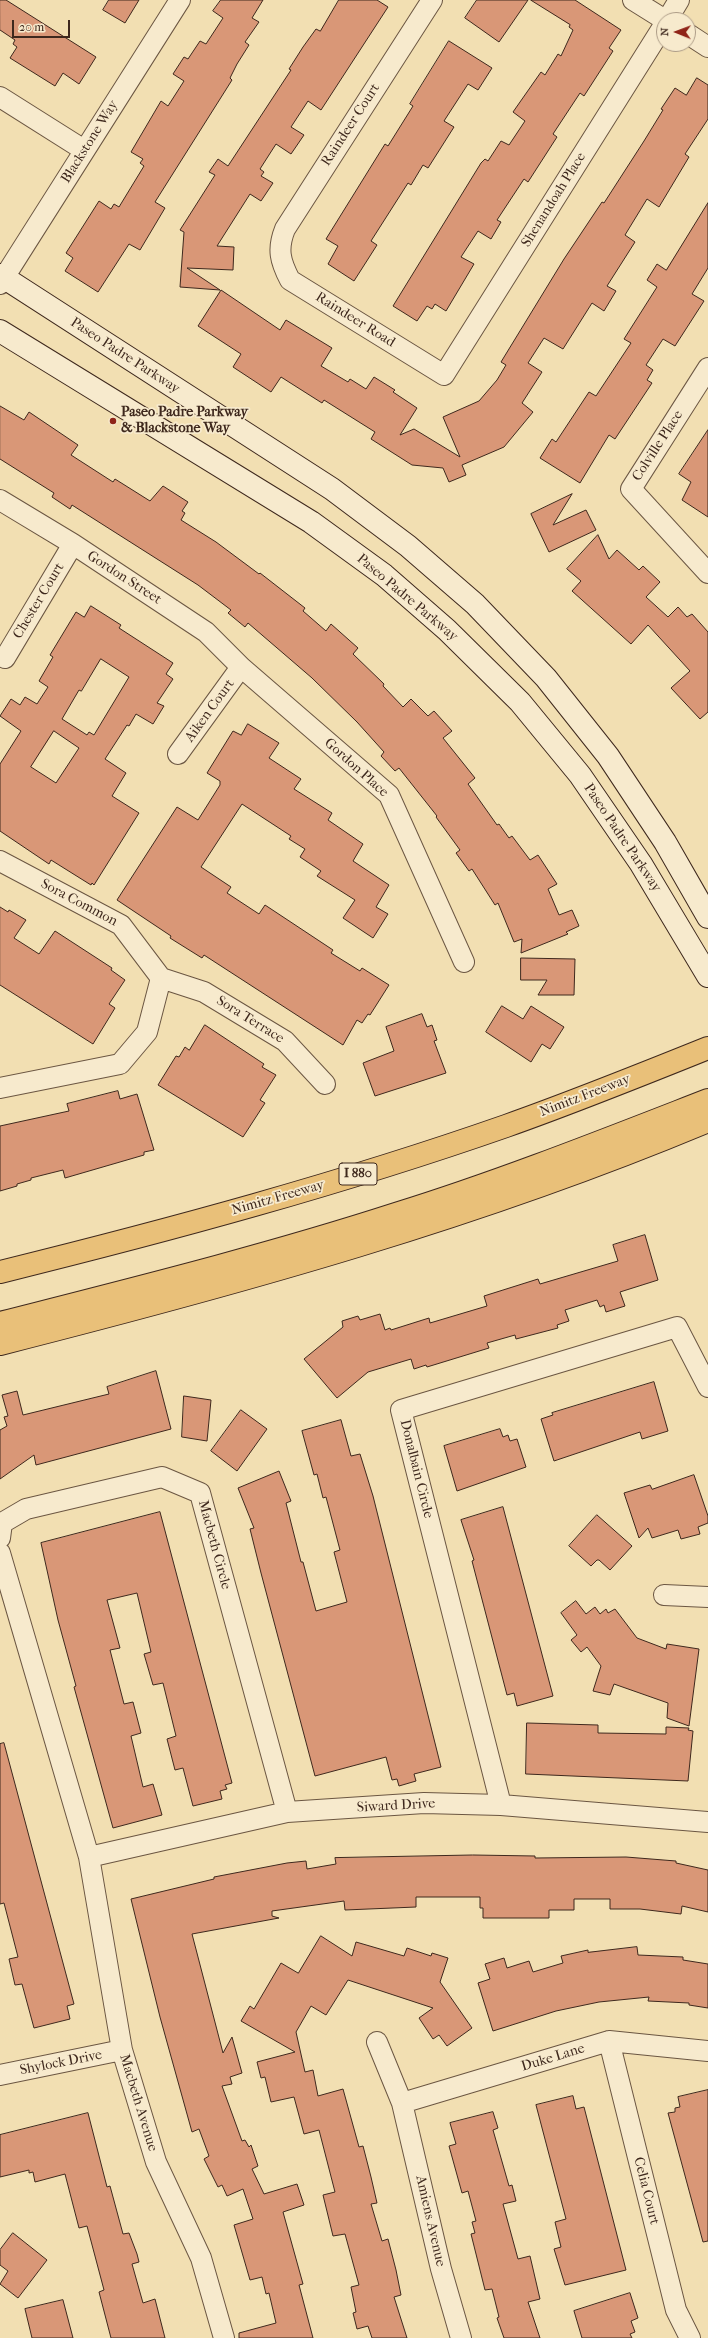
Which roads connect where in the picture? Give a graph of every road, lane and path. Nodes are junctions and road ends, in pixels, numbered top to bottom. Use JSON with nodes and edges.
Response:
{"nodes":[{"id":1,"x":180,"y":0,"type":"edge"},
{"id":2,"x":432,"y":0,"type":"edge"},
{"id":3,"x":633,"y":0,"type":"edge"},
{"id":4,"x":679,"y":0,"type":"edge"},
{"id":5,"x":671,"y":12,"type":"edge"},
{"id":6,"x":656,"y":14,"type":"edge"},
{"id":7,"x":656,"y":38,"type":"edge"},
{"id":8,"x":696,"y":39,"type":"edge"},
{"id":9,"x":708,"y":47,"type":"edge"},
{"id":10,"x":0,"y":97,"type":"edge"},
{"id":11,"x":84,"y":150,"type":"junction"},
{"id":12,"x":279,"y":254,"type":"joint"},
{"id":13,"x":1,"y":279,"type":"edge"},
{"id":14,"x":0,"y":331,"type":"edge"},
{"id":15,"x":708,"y":368,"type":"edge"},
{"id":16,"x":444,"y":375,"type":"joint"},
{"id":17,"x":0,"y":500,"type":"edge"},
{"id":18,"x":72,"y":544,"type":"junction"},
{"id":19,"x":708,"y":573,"type":"edge"},
{"id":20,"x":5,"y":658,"type":"dead end"},
{"id":21,"x":241,"y":667,"type":"junction"},
{"id":22,"x":178,"y":754,"type":"dead end"},
{"id":23,"x":0,"y":861,"type":"edge"},
{"id":24,"x":708,"y":917,"type":"edge"},
{"id":25,"x":464,"y":962,"type":"dead end"},
{"id":26,"x":708,"y":976,"type":"edge"},
{"id":27,"x":161,"y":978,"type":"junction"},
{"id":28,"x":708,"y":1048,"type":"edge"},
{"id":29,"x":325,"y":1084,"type":"dead end"},
{"id":30,"x":0,"y":1088,"type":"edge"},
{"id":31,"x":708,"y":1100,"type":"edge"},
{"id":32,"x":708,"y":1121,"type":"edge"},
{"id":33,"x":0,"y":1272,"type":"edge"},
{"id":34,"x":0,"y":1323,"type":"edge"},
{"id":35,"x":0,"y":1344,"type":"edge"},
{"id":36,"x":708,"y":1387,"type":"edge"},
{"id":37,"x":0,"y":1538,"type":"edge"},
{"id":38,"x":0,"y":1553,"type":"edge"},
{"id":39,"x":664,"y":1594,"type":"dead end"},
{"id":40,"x":708,"y":1597,"type":"edge"},
{"id":41,"x":501,"y":1805,"type":"junction"},
{"id":42,"x":286,"y":1812,"type":"junction"},
{"id":43,"x":708,"y":1822,"type":"edge"},
{"id":44,"x":89,"y":1857,"type":"junction"},
{"id":45,"x":609,"y":2041,"type":"junction"},
{"id":46,"x":377,"y":2042,"type":"dead end"},
{"id":47,"x":122,"y":2050,"type":"junction"},
{"id":48,"x":708,"y":2051,"type":"edge"},
{"id":49,"x":0,"y":2075,"type":"edge"},
{"id":50,"x":402,"y":2103,"type":"junction"},
{"id":51,"x":224,"y":2338,"type":"edge"},
{"id":52,"x":461,"y":2338,"type":"edge"},
{"id":53,"x":690,"y":2338,"type":"edge"}],
"edges":[{"from":1,"to":11,"type":"street","name":"Blackstone Way"},
{"from":2,"to":12,"type":"street","name":"Raindeer Court"},
{"from":3,"to":6,"type":"street"},
{"from":4,"to":5,"type":"street"},
{"from":7,"to":16,"type":"street","name":"Shenandoah Place"},
{"from":8,"to":9,"type":"street"},
{"from":10,"to":11,"type":"street"},
{"from":11,"to":13,"type":"street","name":"Blackstone Way"},
{"from":12,"to":16,"type":"street","name":"Raindeer Road"},
{"from":13,"to":24,"type":"main road","name":"Paseo Padre Parkway"},
{"from":14,"to":26,"type":"main road","name":"Paseo Padre Parkway"},
{"from":15,"to":19,"type":"street","name":"Colville Place"},
{"from":17,"to":18,"type":"street","name":"Gordon Street"},
{"from":18,"to":20,"type":"street","name":"Chester Court"},
{"from":18,"to":21,"type":"street","name":"Gordon Street"},
{"from":21,"to":22,"type":"street","name":"Aiken Court"},
{"from":21,"to":25,"type":"street","name":"Gordon Place"},
{"from":23,"to":27,"type":"street","name":"Sora Common"},
{"from":27,"to":29,"type":"street","name":"Sora Terrace"},
{"from":27,"to":30,"type":"street"},
{"from":28,"to":33,"type":"highway","name":"Nimitz Freeway","number":"I 880"},
{"from":31,"to":34,"type":"highway"},
{"from":32,"to":35,"type":"highway"},
{"from":36,"to":41,"type":"street","name":"Donalbain Circle"},
{"from":37,"to":42,"type":"street","name":"Macbeth Circle"},
{"from":38,"to":44,"type":"street"},
{"from":39,"to":40,"type":"street"},
{"from":41,"to":42,"type":"street","name":"Siward Drive"},
{"from":41,"to":43,"type":"street","name":"Siward Drive"},
{"from":42,"to":44,"type":"street","name":"Siward Drive"},
{"from":44,"to":47,"type":"street","name":"Macbeth Avenue"},
{"from":45,"to":48,"type":"street","name":"Duke Lane"},
{"from":45,"to":50,"type":"street","name":"Duke Lane"},
{"from":45,"to":53,"type":"street","name":"Celia Court"},
{"from":46,"to":50,"type":"street","name":"Amiens Avenue"},
{"from":47,"to":49,"type":"street","name":"Shylock Drive"},
{"from":47,"to":51,"type":"street","name":"Macbeth Avenue"},
{"from":50,"to":52,"type":"street","name":"Amiens Avenue"}]}
